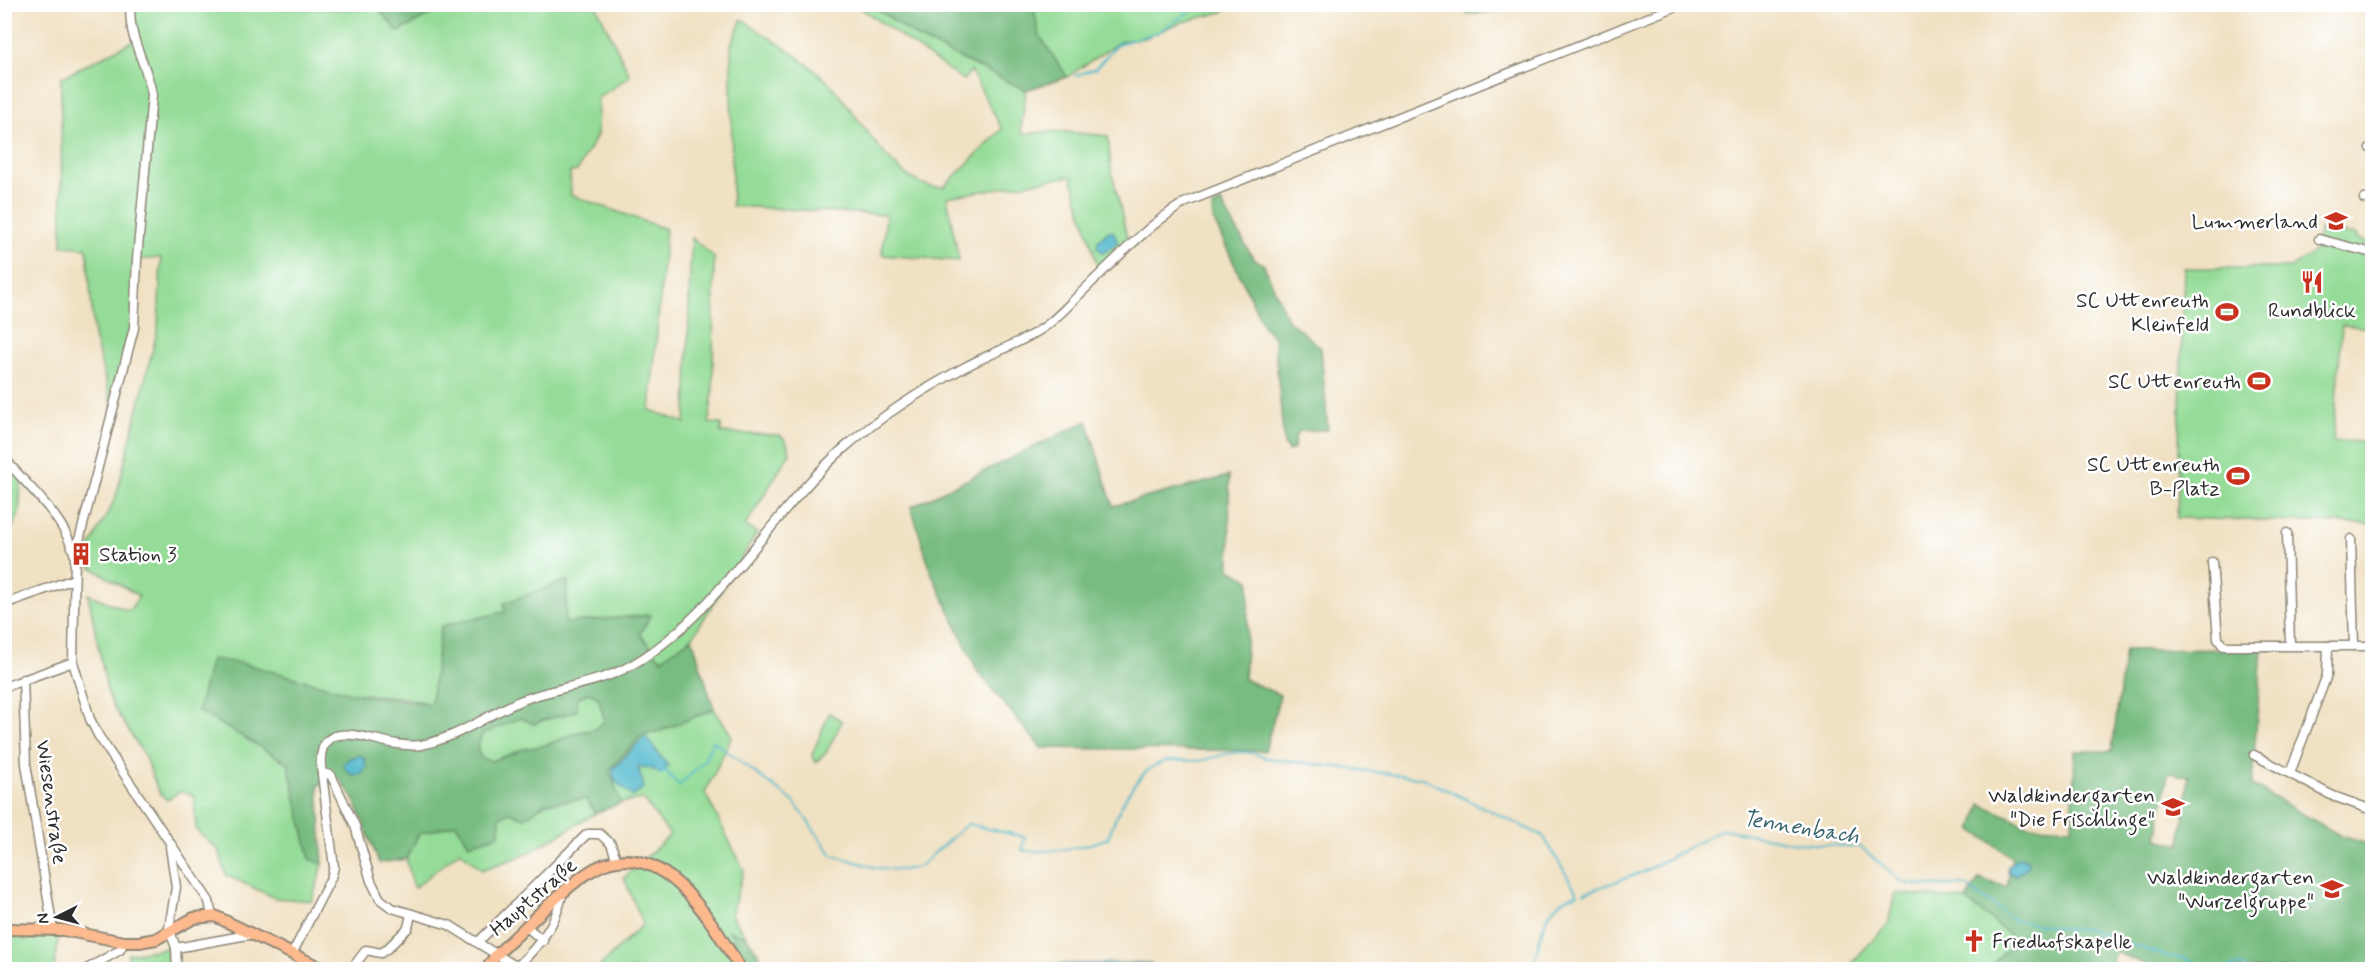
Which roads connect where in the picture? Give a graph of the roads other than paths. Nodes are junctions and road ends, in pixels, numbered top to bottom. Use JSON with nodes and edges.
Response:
{"nodes":[{"id":1,"x":131,"y":4,"type":"edge"},
{"id":2,"x":1682,"y":4,"type":"edge"},
{"id":3,"x":2319,"y":239,"type":"dead end"},
{"id":4,"x":2373,"y":253,"type":"edge"},
{"id":5,"x":4,"y":458,"type":"edge"},
{"id":6,"x":81,"y":531,"type":"junction"},
{"id":7,"x":2287,"y":533,"type":"dead end"},
{"id":8,"x":68,"y":534,"type":"junction"},
{"id":9,"x":2351,"y":539,"type":"dead end"},
{"id":10,"x":75,"y":556,"type":"junction"},
{"id":11,"x":2212,"y":562,"type":"dead end"},
{"id":12,"x":74,"y":579,"type":"junction"},
{"id":13,"x":4,"y":604,"type":"edge"},
{"id":14,"x":2290,"y":645,"type":"junction"},
{"id":15,"x":2328,"y":646,"type":"junction"},
{"id":16,"x":2354,"y":646,"type":"junction"},
{"id":17,"x":2373,"y":646,"type":"edge"},
{"id":18,"x":73,"y":662,"type":"junction"},
{"id":19,"x":23,"y":679,"type":"junction"},
{"id":20,"x":4,"y":687,"type":"edge"},
{"id":21,"x":2254,"y":755,"type":"dead end"},
{"id":22,"x":2290,"y":772,"type":"junction"},
{"id":23,"x":322,"y":776,"type":"junction"},
{"id":24,"x":2373,"y":810,"type":"edge"},
{"id":25,"x":170,"y":844,"type":"junction"},
{"id":26,"x":617,"y":861,"type":"junction"},
{"id":27,"x":562,"y":896,"type":"junction"},
{"id":28,"x":411,"y":914,"type":"junction"},
{"id":29,"x":212,"y":916,"type":"junction"},
{"id":30,"x":528,"y":927,"type":"junction"},
{"id":31,"x":4,"y":929,"type":"edge"},
{"id":32,"x":52,"y":930,"type":"junction"},
{"id":33,"x":169,"y":932,"type":"junction"},
{"id":34,"x":253,"y":934,"type":"junction"},
{"id":35,"x":543,"y":941,"type":"junction"},
{"id":36,"x":124,"y":942,"type":"junction"},
{"id":37,"x":478,"y":942,"type":"junction"},
{"id":38,"x":176,"y":948,"type":"junction"},
{"id":39,"x":292,"y":954,"type":"junction"},
{"id":40,"x":496,"y":956,"type":"junction"},
{"id":41,"x":305,"y":965,"type":"edge"},
{"id":42,"x":512,"y":967,"type":"edge"},
{"id":43,"x":85,"y":969,"type":"edge"},
{"id":44,"x":177,"y":969,"type":"edge"},
{"id":45,"x":326,"y":969,"type":"edge"},
{"id":46,"x":351,"y":969,"type":"edge"},
{"id":47,"x":486,"y":969,"type":"edge"},
{"id":48,"x":741,"y":969,"type":"edge"}],
"edges":[{"from":1,"to":6,"type":"street"},
{"from":2,"to":23,"type":"street"},
{"from":3,"to":4,"type":"street"},
{"from":5,"to":8,"type":"street"},
{"from":6,"to":8,"type":"street"},
{"from":6,"to":10,"type":"street"},
{"from":7,"to":14,"type":"street"},
{"from":8,"to":10,"type":"street"},
{"from":9,"to":16,"type":"street"},
{"from":10,"to":12,"type":"street"},
{"from":11,"to":14,"type":"street"},
{"from":12,"to":13,"type":"street"},
{"from":12,"to":18,"type":"street"},
{"from":14,"to":15,"type":"street"},
{"from":15,"to":16,"type":"street"},
{"from":15,"to":22,"type":"street"},
{"from":16,"to":17,"type":"street"},
{"from":18,"to":19,"type":"street"},
{"from":18,"to":25,"type":"street"},
{"from":19,"to":20,"type":"street"},
{"from":19,"to":32,"type":"street","name":"Wiesenstraße"},
{"from":21,"to":22,"type":"street"},
{"from":22,"to":24,"type":"street"},
{"from":23,"to":28,"type":"street"},
{"from":23,"to":39,"type":"street"},
{"from":25,"to":29,"type":"street"},
{"from":25,"to":33,"type":"street"},
{"from":26,"to":27,"type":"main road","name":"Hauptstraße"},
{"from":26,"to":37,"type":"street"},
{"from":26,"to":48,"type":"main road","name":"Hauptstraße"},
{"from":27,"to":30,"type":"main road","name":"Hauptstraße"},
{"from":27,"to":35,"type":"street"},
{"from":28,"to":37,"type":"street"},
{"from":28,"to":46,"type":"street"},
{"from":29,"to":33,"type":"main road"},
{"from":29,"to":34,"type":"main road"},
{"from":30,"to":35,"type":"street"},
{"from":30,"to":40,"type":"main road","name":"Hauptstraße"},
{"from":31,"to":32,"type":"main road"},
{"from":32,"to":36,"type":"main road"},
{"from":33,"to":36,"type":"main road"},
{"from":33,"to":38,"type":"street"},
{"from":34,"to":38,"type":"street"},
{"from":34,"to":39,"type":"main road"},
{"from":35,"to":42,"type":"street"},
{"from":36,"to":43,"type":"street"},
{"from":37,"to":40,"type":"street"},
{"from":38,"to":44,"type":"street"},
{"from":39,"to":41,"type":"main road"},
{"from":40,"to":42,"type":"street"},
{"from":40,"to":47,"type":"main road","name":"Hauptstraße"},
{"from":41,"to":45,"type":"main road"}]}
